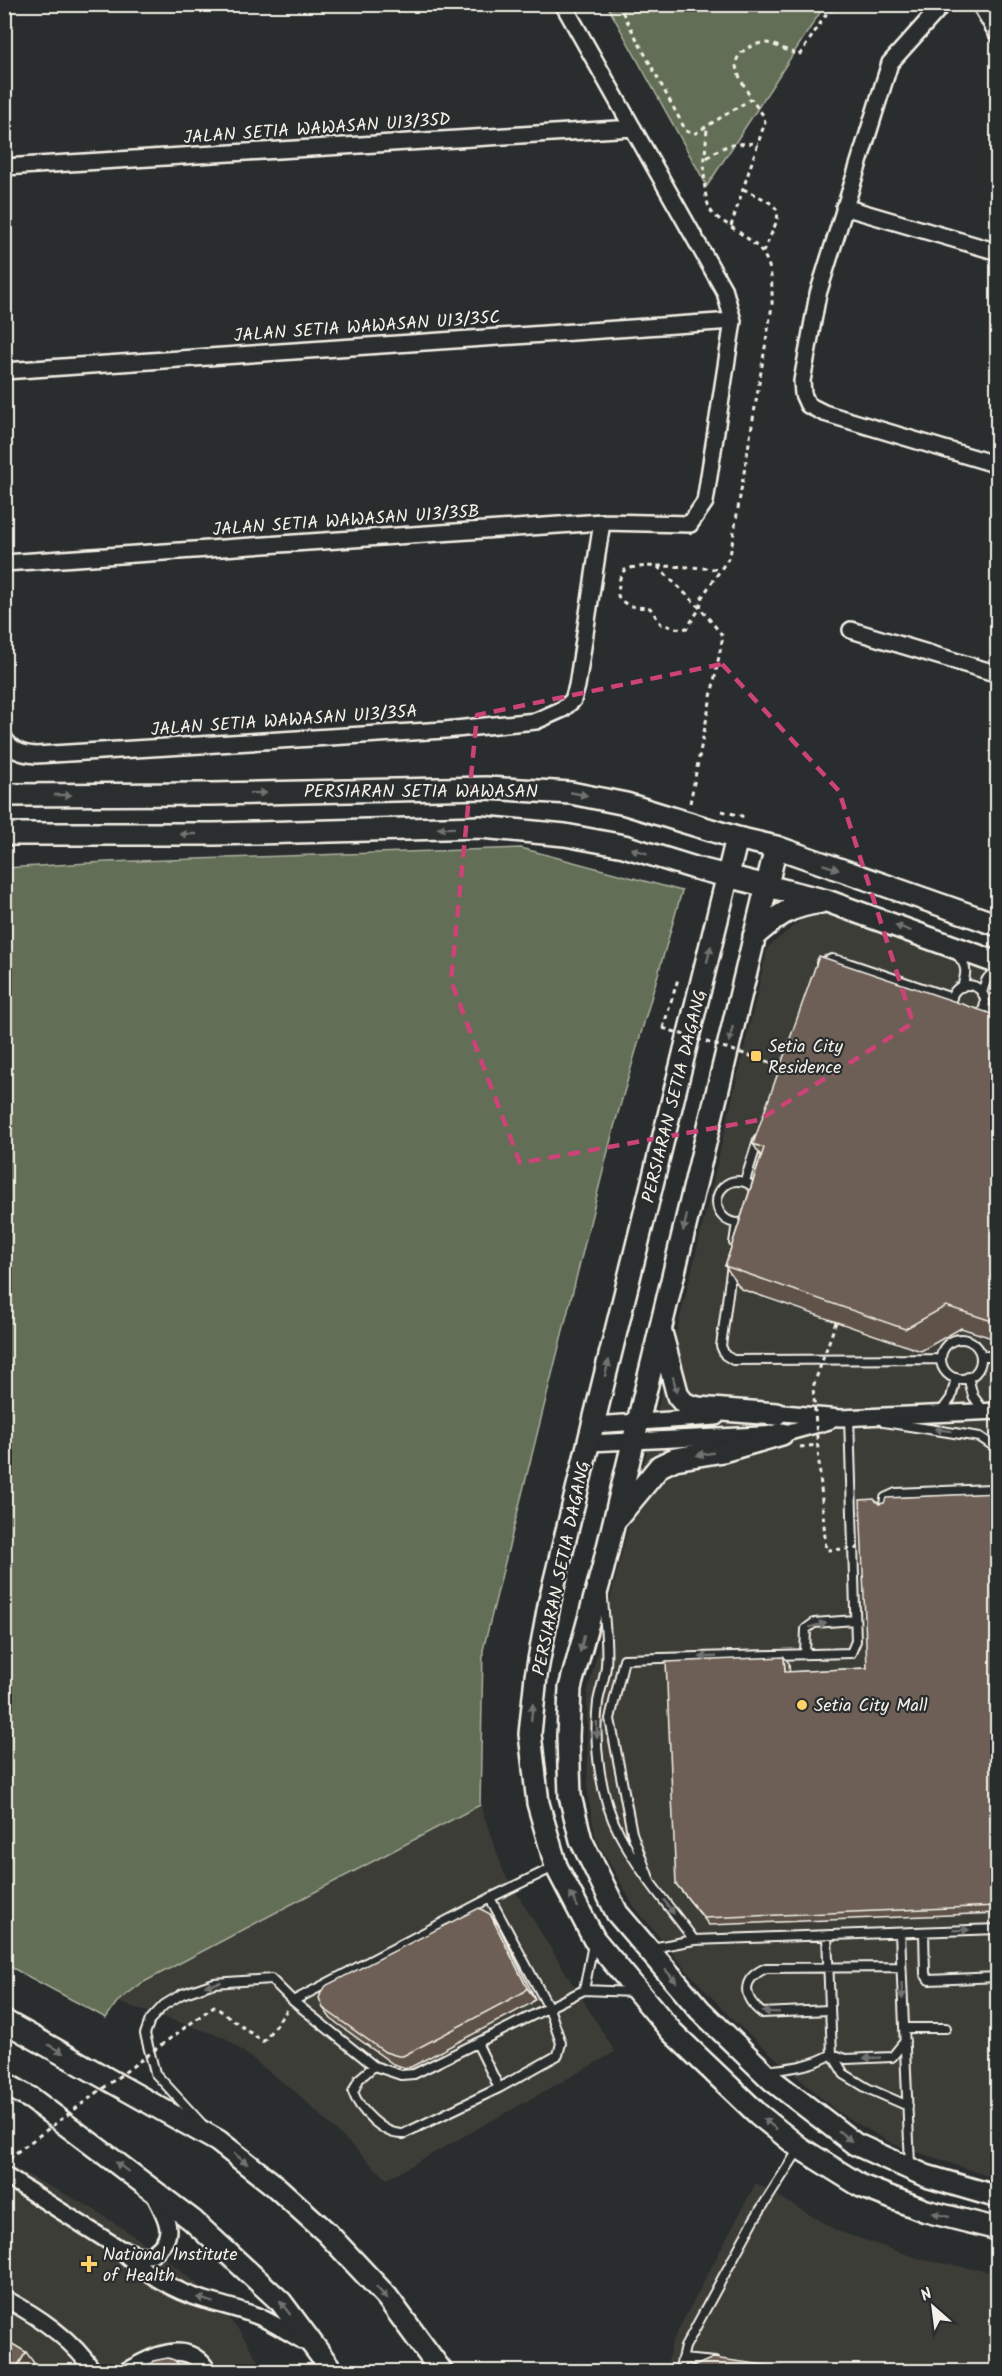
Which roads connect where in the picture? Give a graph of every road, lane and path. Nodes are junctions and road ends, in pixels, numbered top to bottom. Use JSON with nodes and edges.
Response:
{"nodes":[{"id":1,"x":563,"y":4,"type":"edge"},
{"id":2,"x":618,"y":4,"type":"edge"},
{"id":3,"x":841,"y":4,"type":"edge"},
{"id":4,"x":943,"y":4,"type":"edge"},
{"id":5,"x":980,"y":4,"type":"edge"},
{"id":6,"x":998,"y":35,"type":"edge"},
{"id":7,"x":752,"y":99,"type":"junction"},
{"id":8,"x":707,"y":127,"type":"junction"},
{"id":9,"x":633,"y":128,"type":"junction"},
{"id":10,"x":758,"y":143,"type":"junction"},
{"id":11,"x":706,"y":159,"type":"junction"},
{"id":12,"x":4,"y":167,"type":"edge"},
{"id":13,"x":743,"y":189,"type":"junction"},
{"id":14,"x":844,"y":207,"type":"junction"},
{"id":15,"x":731,"y":226,"type":"junction"},
{"id":16,"x":763,"y":252,"type":"junction"},
{"id":17,"x":998,"y":252,"type":"edge"},
{"id":18,"x":733,"y":321,"type":"junction"},
{"id":19,"x":4,"y":371,"type":"edge"},
{"id":20,"x":998,"y":465,"type":"edge"},
{"id":21,"x":602,"y":522,"type":"junction"},
{"id":22,"x":4,"y":564,"type":"edge"},
{"id":23,"x":658,"y":567,"type":"junction"},
{"id":24,"x":719,"y":571,"type":"junction"},
{"id":25,"x":700,"y":608,"type":"junction"},
{"id":26,"x":850,"y":630,"type":"dead end"},
{"id":27,"x":998,"y":674,"type":"edge"},
{"id":28,"x":6,"y":741,"type":"edge"},
{"id":29,"x":4,"y":795,"type":"edge"},
{"id":30,"x":700,"y":806,"type":"dead end"},
{"id":31,"x":721,"y":811,"type":"dead end"},
{"id":32,"x":4,"y":834,"type":"edge"},
{"id":33,"x":737,"y":838,"type":"junction"},
{"id":34,"x":776,"y":847,"type":"junction"},
{"id":35,"x":695,"y":868,"type":"junction"},
{"id":36,"x":728,"y":875,"type":"junction"},
{"id":37,"x":766,"y":884,"type":"junction"},
{"id":38,"x":827,"y":901,"type":"junction"},
{"id":39,"x":717,"y":921,"type":"junction"},
{"id":40,"x":998,"y":925,"type":"edge"},
{"id":41,"x":754,"y":936,"type":"junction"},
{"id":42,"x":939,"y":941,"type":"junction"},
{"id":43,"x":998,"y":963,"type":"edge"},
{"id":44,"x":814,"y":970,"type":"edge"},
{"id":45,"x":998,"y":972,"type":"edge"},
{"id":46,"x":678,"y":979,"type":"dead end"},
{"id":47,"x":962,"y":987,"type":"junction"},
{"id":48,"x":982,"y":993,"type":"junction"},
{"id":49,"x":952,"y":998,"type":"junction"},
{"id":50,"x":984,"y":1009,"type":"junction"},
{"id":51,"x":998,"y":1013,"type":"edge"},
{"id":52,"x":792,"y":1069,"type":"edge"},
{"id":53,"x":763,"y":1126,"type":"edge"},
{"id":54,"x":745,"y":1182,"type":"junction"},
{"id":55,"x":737,"y":1223,"type":"junction"},
{"id":56,"x":836,"y":1322,"type":"edge"},
{"id":57,"x":660,"y":1328,"type":"junction"},
{"id":58,"x":981,"y":1356,"type":"junction"},
{"id":59,"x":998,"y":1356,"type":"edge"},
{"id":60,"x":941,"y":1359,"type":"junction"},
{"id":61,"x":968,"y":1377,"type":"junction"},
{"id":62,"x":956,"y":1378,"type":"junction"},
{"id":63,"x":991,"y":1412,"type":"edge"},
{"id":64,"x":939,"y":1414,"type":"junction"},
{"id":65,"x":845,"y":1418,"type":"junction"},
{"id":66,"x":779,"y":1424,"type":"junction"},
{"id":67,"x":635,"y":1431,"type":"junction"},
{"id":68,"x":591,"y":1434,"type":"junction"},
{"id":69,"x":998,"y":1449,"type":"edge"},
{"id":70,"x":998,"y":1485,"type":"edge"},
{"id":71,"x":884,"y":1505,"type":"edge"},
{"id":72,"x":614,"y":1523,"type":"junction"},
{"id":73,"x":866,"y":1548,"type":"edge"},
{"id":74,"x":603,"y":1568,"type":"junction"},
{"id":75,"x":855,"y":1620,"type":"junction"},
{"id":76,"x":805,"y":1654,"type":"junction"},
{"id":77,"x":556,"y":1866,"type":"junction"},
{"id":78,"x":650,"y":1881,"type":"junction"},
{"id":79,"x":490,"y":1898,"type":"junction"},
{"id":80,"x":998,"y":1929,"type":"edge"},
{"id":81,"x":924,"y":1932,"type":"junction"},
{"id":82,"x":900,"y":1933,"type":"junction"},
{"id":83,"x":826,"y":1936,"type":"junction"},
{"id":84,"x":594,"y":1939,"type":"junction"},
{"id":85,"x":694,"y":1940,"type":"junction"},
{"id":86,"x":648,"y":1949,"type":"junction"},
{"id":87,"x":828,"y":1966,"type":"junction"},
{"id":88,"x":901,"y":1967,"type":"junction"},
{"id":89,"x":998,"y":1977,"type":"edge"},
{"id":90,"x":584,"y":1990,"type":"junction"},
{"id":91,"x":638,"y":1992,"type":"junction"},
{"id":92,"x":293,"y":2001,"type":"junction"},
{"id":93,"x":549,"y":2008,"type":"junction"},
{"id":94,"x":829,"y":2010,"type":"junction"},
{"id":95,"x":4,"y":2021,"type":"edge"},
{"id":96,"x":904,"y":2028,"type":"junction"},
{"id":97,"x":946,"y":2028,"type":"dead end"},
{"id":98,"x":905,"y":2041,"type":"junction"},
{"id":99,"x":477,"y":2043,"type":"junction"},
{"id":100,"x":832,"y":2054,"type":"junction"},
{"id":101,"x":374,"y":2066,"type":"junction"},
{"id":102,"x":763,"y":2072,"type":"junction"},
{"id":103,"x":4,"y":2083,"type":"edge"},
{"id":104,"x":499,"y":2088,"type":"junction"},
{"id":105,"x":908,"y":2106,"type":"junction"},
{"id":106,"x":218,"y":2141,"type":"junction"},
{"id":107,"x":800,"y":2148,"type":"junction"},
{"id":108,"x":4,"y":2166,"type":"edge"},
{"id":109,"x":910,"y":2169,"type":"junction"},
{"id":110,"x":4,"y":2175,"type":"edge"},
{"id":111,"x":152,"y":2190,"type":"junction"},
{"id":112,"x":998,"y":2198,"type":"edge"},
{"id":113,"x":998,"y":2229,"type":"edge"},
{"id":114,"x":119,"y":2248,"type":"junction"},
{"id":115,"x":4,"y":2298,"type":"edge"},
{"id":116,"x":316,"y":2348,"type":"junction"},
{"id":117,"x":682,"y":2359,"type":"junction"},
{"id":118,"x":727,"y":2363,"type":"edge"},
{"id":119,"x":94,"y":2372,"type":"edge"},
{"id":120,"x":124,"y":2372,"type":"edge"},
{"id":121,"x":208,"y":2372,"type":"edge"},
{"id":122,"x":333,"y":2372,"type":"edge"},
{"id":123,"x":442,"y":2372,"type":"edge"},
{"id":124,"x":679,"y":2372,"type":"edge"}],
"edges":[{"from":1,"to":9,"type":"street"},
{"from":2,"to":8,"type":"path"},
{"from":3,"to":7,"type":"path"},
{"from":4,"to":14,"type":"street"},
{"from":5,"to":6,"type":"street"},
{"from":7,"to":8,"type":"path"},
{"from":7,"to":10,"type":"path"},
{"from":8,"to":11,"type":"path"},
{"from":9,"to":12,"type":"street","name":"JALAN SETIA WAWASAN U13/35D"},
{"from":9,"to":18,"type":"street"},
{"from":10,"to":11,"type":"path"},
{"from":10,"to":13,"type":"path"},
{"from":11,"to":15,"type":"path"},
{"from":13,"to":15,"type":"path"},
{"from":13,"to":16,"type":"path"},
{"from":14,"to":17,"type":"street"},
{"from":14,"to":20,"type":"street"},
{"from":15,"to":16,"type":"path"},
{"from":16,"to":24,"type":"path"},
{"from":18,"to":19,"type":"street","name":"JALAN SETIA WAWASAN U13/35C"},
{"from":18,"to":21,"type":"street","name":"JALAN SETIA WAWASAN U13/35B"},
{"from":21,"to":22,"type":"street","name":"JALAN SETIA WAWASAN U13/35B"},
{"from":21,"to":28,"type":"street","name":"JALAN SETIA WAWASAN U13/35A"},
{"from":23,"to":24,"type":"path"},
{"from":23,"to":25,"type":"path"},
{"from":23,"to":25,"type":"path"},
{"from":24,"to":25,"type":"path"},
{"from":25,"to":30,"type":"path"},
{"from":26,"to":27,"type":"street"},
{"from":29,"to":33,"type":"street","name":"PERSIARAN SETIA WAWASAN","one_way":true},
{"from":31,"to":33,"type":"path"},
{"from":35,"to":32,"type":"street","name":"PERSIARAN SETIA WAWASAN","one_way":true},
{"from":33,"to":34,"type":"street","name":"PERSIARAN SETIA WAWASAN"},
{"from":33,"to":36,"type":"street","name":"PERSIARAN SETIA DAGANG"},
{"from":34,"to":37,"type":"street","name":"PERSIARAN SETIA DAGANG"},
{"from":34,"to":40,"type":"street","name":"PERSIARAN SETIA WAWASAN","one_way":true},
{"from":35,"to":36,"type":"street","name":"PERSIARAN SETIA WAWASAN"},
{"from":35,"to":39,"type":"street"},
{"from":36,"to":37,"type":"street","name":"PERSIARAN SETIA WAWASAN"},
{"from":36,"to":39,"type":"street","name":"PERSIARAN SETIA DAGANG"},
{"from":37,"to":38,"type":"street","name":"PERSIARAN SETIA WAWASAN"},
{"from":37,"to":41,"type":"street","name":"PERSIARAN SETIA DAGANG"},
{"from":38,"to":41,"type":"street"},
{"from":42,"to":38,"type":"street","name":"PERSIARAN SETIA WAWASAN","one_way":true},
{"from":68,"to":39,"type":"street","name":"PERSIARAN SETIA DAGANG","one_way":true},
{"from":41,"to":57,"type":"street","name":"PERSIARAN SETIA DAGANG","one_way":true},
{"from":42,"to":43,"type":"street","name":"PERSIARAN SETIA WAWASAN"},
{"from":42,"to":47,"type":"lane"},
{"from":44,"to":49,"type":"lane"},
{"from":45,"to":48,"type":"lane"},
{"from":46,"to":52,"type":"path","bridge":true},
{"from":47,"to":48,"type":"lane"},
{"from":47,"to":49,"type":"lane"},
{"from":48,"to":50,"type":"lane"},
{"from":49,"to":50,"type":"lane"},
{"from":50,"to":51,"type":"lane"},
{"from":53,"to":54,"type":"lane"},
{"from":54,"to":55,"type":"lane"},
{"from":54,"to":55,"type":"lane"},
{"from":55,"to":60,"type":"lane"},
{"from":56,"to":73,"type":"path","bridge":true},
{"from":57,"to":66,"type":"street","one_way":true},
{"from":57,"to":67,"type":"street","name":"PERSIARAN SETIA DAGANG"},
{"from":58,"to":59,"type":"lane"},
{"from":58,"to":60,"type":"lane"},
{"from":58,"to":61,"type":"lane"},
{"from":60,"to":62,"type":"lane"},
{"from":61,"to":62,"type":"lane"},
{"from":61,"to":63,"type":"lane"},
{"from":62,"to":64,"type":"lane"},
{"from":63,"to":64,"type":"street"},
{"from":64,"to":65,"type":"street"},
{"from":65,"to":66,"type":"street"},
{"from":69,"to":65,"type":"lane","one_way":true},
{"from":65,"to":75,"type":"lane"},
{"from":66,"to":67,"type":"street"},
{"from":66,"to":72,"type":"street","one_way":true},
{"from":67,"to":68,"type":"street"},
{"from":67,"to":72,"type":"street","name":"PERSIARAN SETIA DAGANG"},
{"from":77,"to":68,"type":"street","name":"PERSIARAN SETIA DAGANG","one_way":true},
{"from":70,"to":71,"type":"lane"},
{"from":72,"to":74,"type":"street","name":"PERSIARAN SETIA DAGANG"},
{"from":74,"to":78,"type":"lane","one_way":true},
{"from":74,"to":86,"type":"street","name":"PERSIARAN SETIA DAGANG","one_way":true},
{"from":76,"to":75,"type":"lane","one_way":true},
{"from":75,"to":76,"type":"lane"},
{"from":76,"to":78,"type":"lane","one_way":true},
{"from":77,"to":79,"type":"lane"},
{"from":84,"to":77,"type":"street","name":"PERSIARAN SETIA DAGANG","one_way":true},
{"from":78,"to":85,"type":"lane","one_way":true},
{"from":79,"to":92,"type":"lane"},
{"from":79,"to":93,"type":"lane"},
{"from":81,"to":80,"type":"lane","one_way":true},
{"from":81,"to":82,"type":"lane"},
{"from":81,"to":89,"type":"lane"},
{"from":82,"to":83,"type":"lane"},
{"from":82,"to":88,"type":"lane"},
{"from":83,"to":85,"type":"lane"},
{"from":83,"to":87,"type":"lane"},
{"from":84,"to":90,"type":"lane"},
{"from":84,"to":91,"type":"street","name":"PERSIARAN SETIA DAGANG"},
{"from":85,"to":86,"type":"lane"},
{"from":86,"to":102,"type":"street","name":"PERSIARAN SETIA DAGANG","one_way":true},
{"from":87,"to":88,"type":"lane"},
{"from":87,"to":94,"type":"lane"},
{"from":94,"to":87,"type":"lane","one_way":true},
{"from":88,"to":96,"type":"lane","one_way":true},
{"from":90,"to":91,"type":"lane"},
{"from":90,"to":93,"type":"lane"},
{"from":107,"to":91,"type":"street","name":"PERSIARAN SETIA DAGANG","one_way":true},
{"from":92,"to":101,"type":"lane"},
{"from":92,"to":106,"type":"lane","one_way":true},
{"from":92,"to":108,"type":"path","bridge":true},
{"from":93,"to":99,"type":"lane"},
{"from":93,"to":104,"type":"lane"},
{"from":94,"to":100,"type":"lane"},
{"from":95,"to":106,"type":"street","one_way":true},
{"from":96,"to":97,"type":"lane"},
{"from":96,"to":98,"type":"lane"},
{"from":98,"to":100,"type":"lane","one_way":true},
{"from":98,"to":105,"type":"lane"},
{"from":99,"to":101,"type":"lane"},
{"from":99,"to":104,"type":"lane"},
{"from":100,"to":102,"type":"lane"},
{"from":100,"to":105,"type":"lane"},
{"from":101,"to":104,"type":"lane"},
{"from":102,"to":109,"type":"street","name":"PERSIARAN SETIA DAGANG","one_way":true},
{"from":111,"to":103,"type":"street","one_way":true},
{"from":105,"to":109,"type":"lane"},
{"from":106,"to":123,"type":"street","one_way":true},
{"from":113,"to":107,"type":"street","name":"PERSIARAN SETIA DAGANG","one_way":true},
{"from":107,"to":117,"type":"lane"},
{"from":109,"to":112,"type":"street","name":"PERSIARAN SETIA DAGANG"},
{"from":110,"to":114,"type":"street"},
{"from":111,"to":114,"type":"street"},
{"from":116,"to":111,"type":"street","one_way":true},
{"from":116,"to":114,"type":"street","one_way":true},
{"from":115,"to":119,"type":"street"},
{"from":116,"to":122,"type":"street"},
{"from":117,"to":118,"type":"lane"},
{"from":117,"to":124,"type":"lane"},
{"from":120,"to":121,"type":"street"}]}
